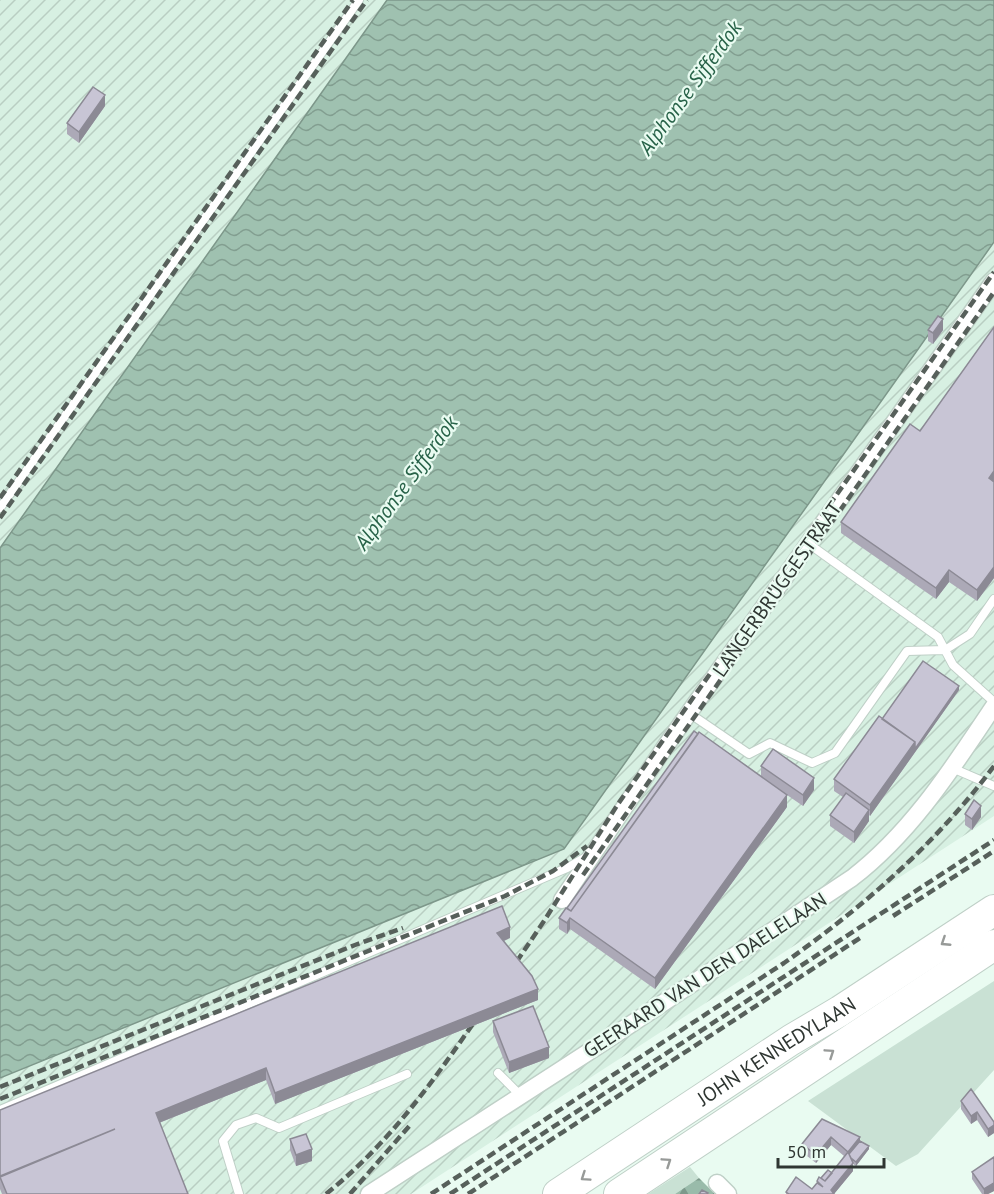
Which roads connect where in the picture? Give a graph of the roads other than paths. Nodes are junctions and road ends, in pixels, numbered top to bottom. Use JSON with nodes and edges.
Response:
{"nodes":[{"id":1,"x":359,"y":0,"type":"edge"},
{"id":2,"x":994,"y":281,"type":"edge"},
{"id":3,"x":0,"y":508,"type":"edge"},
{"id":4,"x":809,"y":544,"type":"junction"},
{"id":5,"x":994,"y":599,"type":"edge"},
{"id":6,"x":945,"y":650,"type":"junction"},
{"id":7,"x":994,"y":704,"type":"edge"},
{"id":8,"x":689,"y":713,"type":"junction"},
{"id":9,"x":952,"y":768,"type":"junction"},
{"id":10,"x":994,"y":786,"type":"edge"},
{"id":11,"x":592,"y":854,"type":"junction"},
{"id":12,"x":562,"y":900,"type":"dead end"},
{"id":13,"x":994,"y":910,"type":"edge"},
{"id":14,"x":994,"y":945,"type":"edge"},
{"id":15,"x":498,"y":1073,"type":"dead end"},
{"id":16,"x":406,"y":1074,"type":"dead end"},
{"id":17,"x":521,"y":1096,"type":"junction"},
{"id":18,"x":0,"y":1110,"type":"edge"},
{"id":19,"x":239,"y":1194,"type":"edge"},
{"id":20,"x":369,"y":1194,"type":"edge"},
{"id":21,"x":558,"y":1194,"type":"edge"},
{"id":22,"x":619,"y":1194,"type":"edge"}],
"edges":[{"from":1,"to":3,"type":"lane"},
{"from":2,"to":4,"type":"street","name":"LANGERBRUGGESTRAAT"},
{"from":4,"to":6,"type":"lane"},
{"from":4,"to":8,"type":"street","name":"LANGERBRUGGESTRAAT"},
{"from":5,"to":6,"type":"lane"},
{"from":6,"to":7,"type":"lane"},
{"from":6,"to":8,"type":"lane"},
{"from":7,"to":9,"type":"street","name":"GEERAARD VAN DEN DAELELAAN"},
{"from":8,"to":11,"type":"street","name":"LANGERBRUGGESTRAAT"},
{"from":9,"to":10,"type":"lane"},
{"from":9,"to":17,"type":"street","name":"GEERAARD VAN DEN DAELELAAN"},
{"from":11,"to":12,"type":"street","name":"LANGERBRUGGESTRAAT"},
{"from":11,"to":18,"type":"lane"},
{"from":13,"to":21,"type":"highway","name":"JOHN KENNEDYLAAN","one_way":true},
{"from":22,"to":14,"type":"highway","name":"JOHN KENNEDYLAAN","one_way":true},
{"from":15,"to":17,"type":"lane"},
{"from":16,"to":19,"type":"lane"},
{"from":17,"to":20,"type":"street","name":"GEERAARD VAN DEN DAELELAAN"}]}
